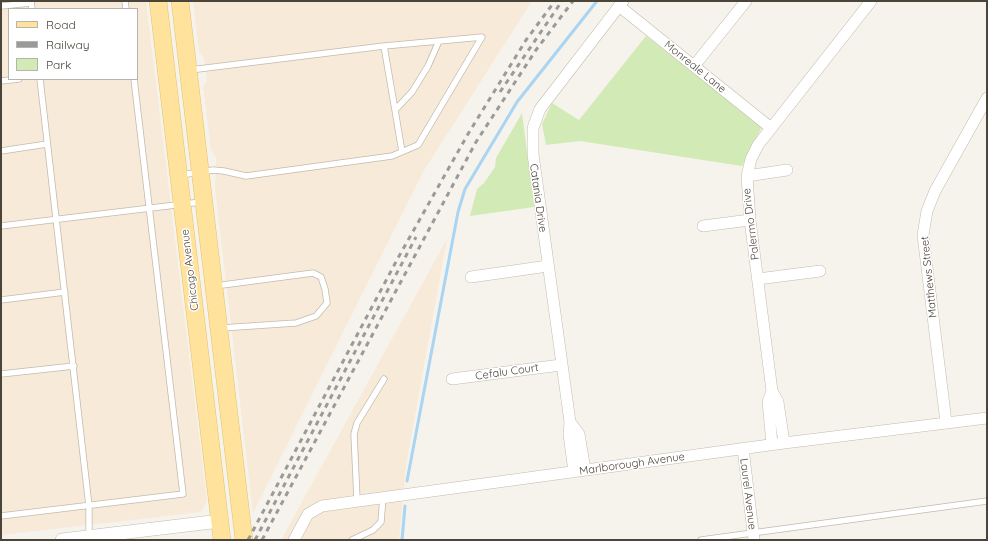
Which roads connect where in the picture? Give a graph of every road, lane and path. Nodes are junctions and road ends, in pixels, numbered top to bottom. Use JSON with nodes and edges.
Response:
{"nodes":[{"id":1,"x":158,"y":1,"type":"edge"},
{"id":2,"x":180,"y":1,"type":"edge"},
{"id":3,"x":746,"y":1,"type":"edge"},
{"id":4,"x":870,"y":1,"type":"edge"},
{"id":5,"x":621,"y":3,"type":"edge"},
{"id":6,"x":31,"y":4,"type":"edge"},
{"id":7,"x":1,"y":6,"type":"edge"},
{"id":8,"x":439,"y":41,"type":"junction"},
{"id":9,"x":384,"y":46,"type":"junction"},
{"id":10,"x":694,"y":66,"type":"junction"},
{"id":11,"x":188,"y":71,"type":"junction"},
{"id":12,"x":40,"y":80,"type":"edge"},
{"id":13,"x":134,"y":80,"type":"edge"},
{"id":14,"x":987,"y":98,"type":"edge"},
{"id":15,"x":395,"y":110,"type":"junction"},
{"id":16,"x":771,"y":128,"type":"junction"},
{"id":17,"x":47,"y":144,"type":"junction"},
{"id":18,"x":1,"y":151,"type":"edge"},
{"id":19,"x":402,"y":152,"type":"junction"},
{"id":20,"x":787,"y":170,"type":"dead end"},
{"id":21,"x":200,"y":172,"type":"junction"},
{"id":22,"x":179,"y":175,"type":"junction"},
{"id":23,"x":747,"y":176,"type":"junction"},
{"id":24,"x":204,"y":202,"type":"junction"},
{"id":25,"x":182,"y":205,"type":"junction"},
{"id":26,"x":150,"y":208,"type":"junction"},
{"id":27,"x":56,"y":220,"type":"junction"},
{"id":28,"x":750,"y":220,"type":"junction"},
{"id":29,"x":1,"y":226,"type":"edge"},
{"id":30,"x":703,"y":226,"type":"dead end"},
{"id":31,"x":548,"y":266,"type":"junction"},
{"id":32,"x":820,"y":271,"type":"dead end"},
{"id":33,"x":470,"y":277,"type":"dead end"},
{"id":34,"x":758,"y":279,"type":"junction"},
{"id":35,"x":214,"y":286,"type":"junction"},
{"id":36,"x":65,"y":292,"type":"junction"},
{"id":37,"x":1,"y":300,"type":"edge"},
{"id":38,"x":219,"y":328,"type":"junction"},
{"id":39,"x":561,"y":365,"type":"junction"},
{"id":40,"x":74,"y":366,"type":"junction"},
{"id":41,"x":1,"y":374,"type":"edge"},
{"id":42,"x":384,"y":379,"type":"dead end"},
{"id":43,"x":452,"y":379,"type":"dead end"},
{"id":44,"x":772,"y":391,"type":"junction"},
{"id":45,"x":987,"y":418,"type":"edge"},
{"id":46,"x":946,"y":422,"type":"junction"},
{"id":47,"x":231,"y":428,"type":"junction"},
{"id":48,"x":784,"y":442,"type":"junction"},
{"id":49,"x":772,"y":444,"type":"junction"},
{"id":50,"x":743,"y":448,"type":"junction"},
{"id":51,"x":579,"y":471,"type":"junction"},
{"id":52,"x":383,"y":497,"type":"junction"},
{"id":53,"x":357,"y":500,"type":"junction"},
{"id":54,"x":987,"y":501,"type":"edge"},
{"id":55,"x":89,"y":506,"type":"junction"},
{"id":56,"x":1,"y":516,"type":"edge"},
{"id":57,"x":220,"y":521,"type":"junction"},
{"id":58,"x":89,"y":537,"type":"junction"},
{"id":59,"x":754,"y":537,"type":"edge"},
{"id":60,"x":62,"y":540,"type":"edge"},
{"id":61,"x":222,"y":540,"type":"edge"},
{"id":62,"x":244,"y":540,"type":"edge"},
{"id":63,"x":294,"y":540,"type":"edge"},
{"id":64,"x":352,"y":540,"type":"edge"},
{"id":65,"x":701,"y":540,"type":"edge"}],
"edges":[{"from":1,"to":22,"type":"main road","name":"Chicago Avenue"},
{"from":2,"to":11,"type":"main road","name":"Chicago Avenue"},
{"from":3,"to":10,"type":"street"},
{"from":4,"to":16,"type":"street","name":"Palermo Drive"},
{"from":5,"to":10,"type":"street","name":"Monreale Lane"},
{"from":5,"to":31,"type":"street","name":"Catania Drive"},
{"from":6,"to":7,"type":"lane"},
{"from":8,"to":9,"type":"lane"},
{"from":8,"to":15,"type":"lane"},
{"from":8,"to":19,"type":"lane"},
{"from":9,"to":11,"type":"lane"},
{"from":9,"to":15,"type":"lane"},
{"from":10,"to":16,"type":"street","name":"Monreale Lane"},
{"from":11,"to":21,"type":"main road","name":"Chicago Avenue"},
{"from":12,"to":17,"type":"lane"},
{"from":13,"to":26,"type":"lane"},
{"from":14,"to":46,"type":"street","name":"Matthews Street"},
{"from":15,"to":19,"type":"lane"},
{"from":16,"to":23,"type":"street","name":"Palermo Drive"},
{"from":17,"to":18,"type":"lane"},
{"from":17,"to":27,"type":"lane"},
{"from":19,"to":21,"type":"lane"},
{"from":20,"to":23,"type":"street"},
{"from":21,"to":22,"type":"lane"},
{"from":21,"to":24,"type":"main road","name":"Chicago Avenue"},
{"from":22,"to":25,"type":"main road","name":"Chicago Avenue"},
{"from":23,"to":28,"type":"street","name":"Palermo Drive"},
{"from":24,"to":25,"type":"lane"},
{"from":24,"to":35,"type":"main road","name":"Chicago Avenue"},
{"from":25,"to":26,"type":"lane"},
{"from":25,"to":57,"type":"main road","name":"Chicago Avenue"},
{"from":26,"to":27,"type":"lane"},
{"from":26,"to":55,"type":"lane"},
{"from":27,"to":29,"type":"lane"},
{"from":27,"to":36,"type":"lane"},
{"from":28,"to":30,"type":"street"},
{"from":28,"to":34,"type":"street","name":"Palermo Drive"},
{"from":31,"to":33,"type":"street"},
{"from":31,"to":39,"type":"street","name":"Catania Drive"},
{"from":32,"to":34,"type":"street"},
{"from":34,"to":44,"type":"street","name":"Palermo Drive"},
{"from":35,"to":38,"type":"main road","name":"Chicago Avenue"},
{"from":35,"to":38,"type":"lane"},
{"from":36,"to":37,"type":"lane"},
{"from":36,"to":40,"type":"lane"},
{"from":38,"to":47,"type":"main road","name":"Chicago Avenue"},
{"from":39,"to":43,"type":"street","name":"Cefalu Court"},
{"from":39,"to":51,"type":"street","name":"Catania Drive"},
{"from":40,"to":41,"type":"lane"},
{"from":40,"to":55,"type":"lane"},
{"from":42,"to":53,"type":"lane"},
{"from":44,"to":48,"type":"street","name":"Palermo Drive"},
{"from":44,"to":49,"type":"street","name":"Palermo Drive"},
{"from":45,"to":46,"type":"street","name":"Marlborough Avenue"},
{"from":46,"to":48,"type":"street","name":"Marlborough Avenue"},
{"from":47,"to":57,"type":"main road"},
{"from":47,"to":62,"type":"main road","name":"Chicago Avenue"},
{"from":48,"to":49,"type":"street","name":"Marlborough Avenue"},
{"from":49,"to":50,"type":"street","name":"Marlborough Avenue"},
{"from":50,"to":51,"type":"street","name":"Marlborough Avenue"},
{"from":50,"to":59,"type":"street","name":"Laurel Avenue"},
{"from":51,"to":52,"type":"street","name":"Marlborough Avenue"},
{"from":52,"to":53,"type":"street","name":"Marlborough Avenue"},
{"from":52,"to":64,"type":"lane"},
{"from":53,"to":63,"type":"street","name":"Marlborough Avenue"},
{"from":54,"to":59,"type":"lane"},
{"from":55,"to":56,"type":"lane"},
{"from":55,"to":58,"type":"lane"},
{"from":57,"to":58,"type":"street"},
{"from":57,"to":61,"type":"main road","name":"Chicago Avenue"},
{"from":58,"to":60,"type":"street"},
{"from":59,"to":65,"type":"lane"}]}
